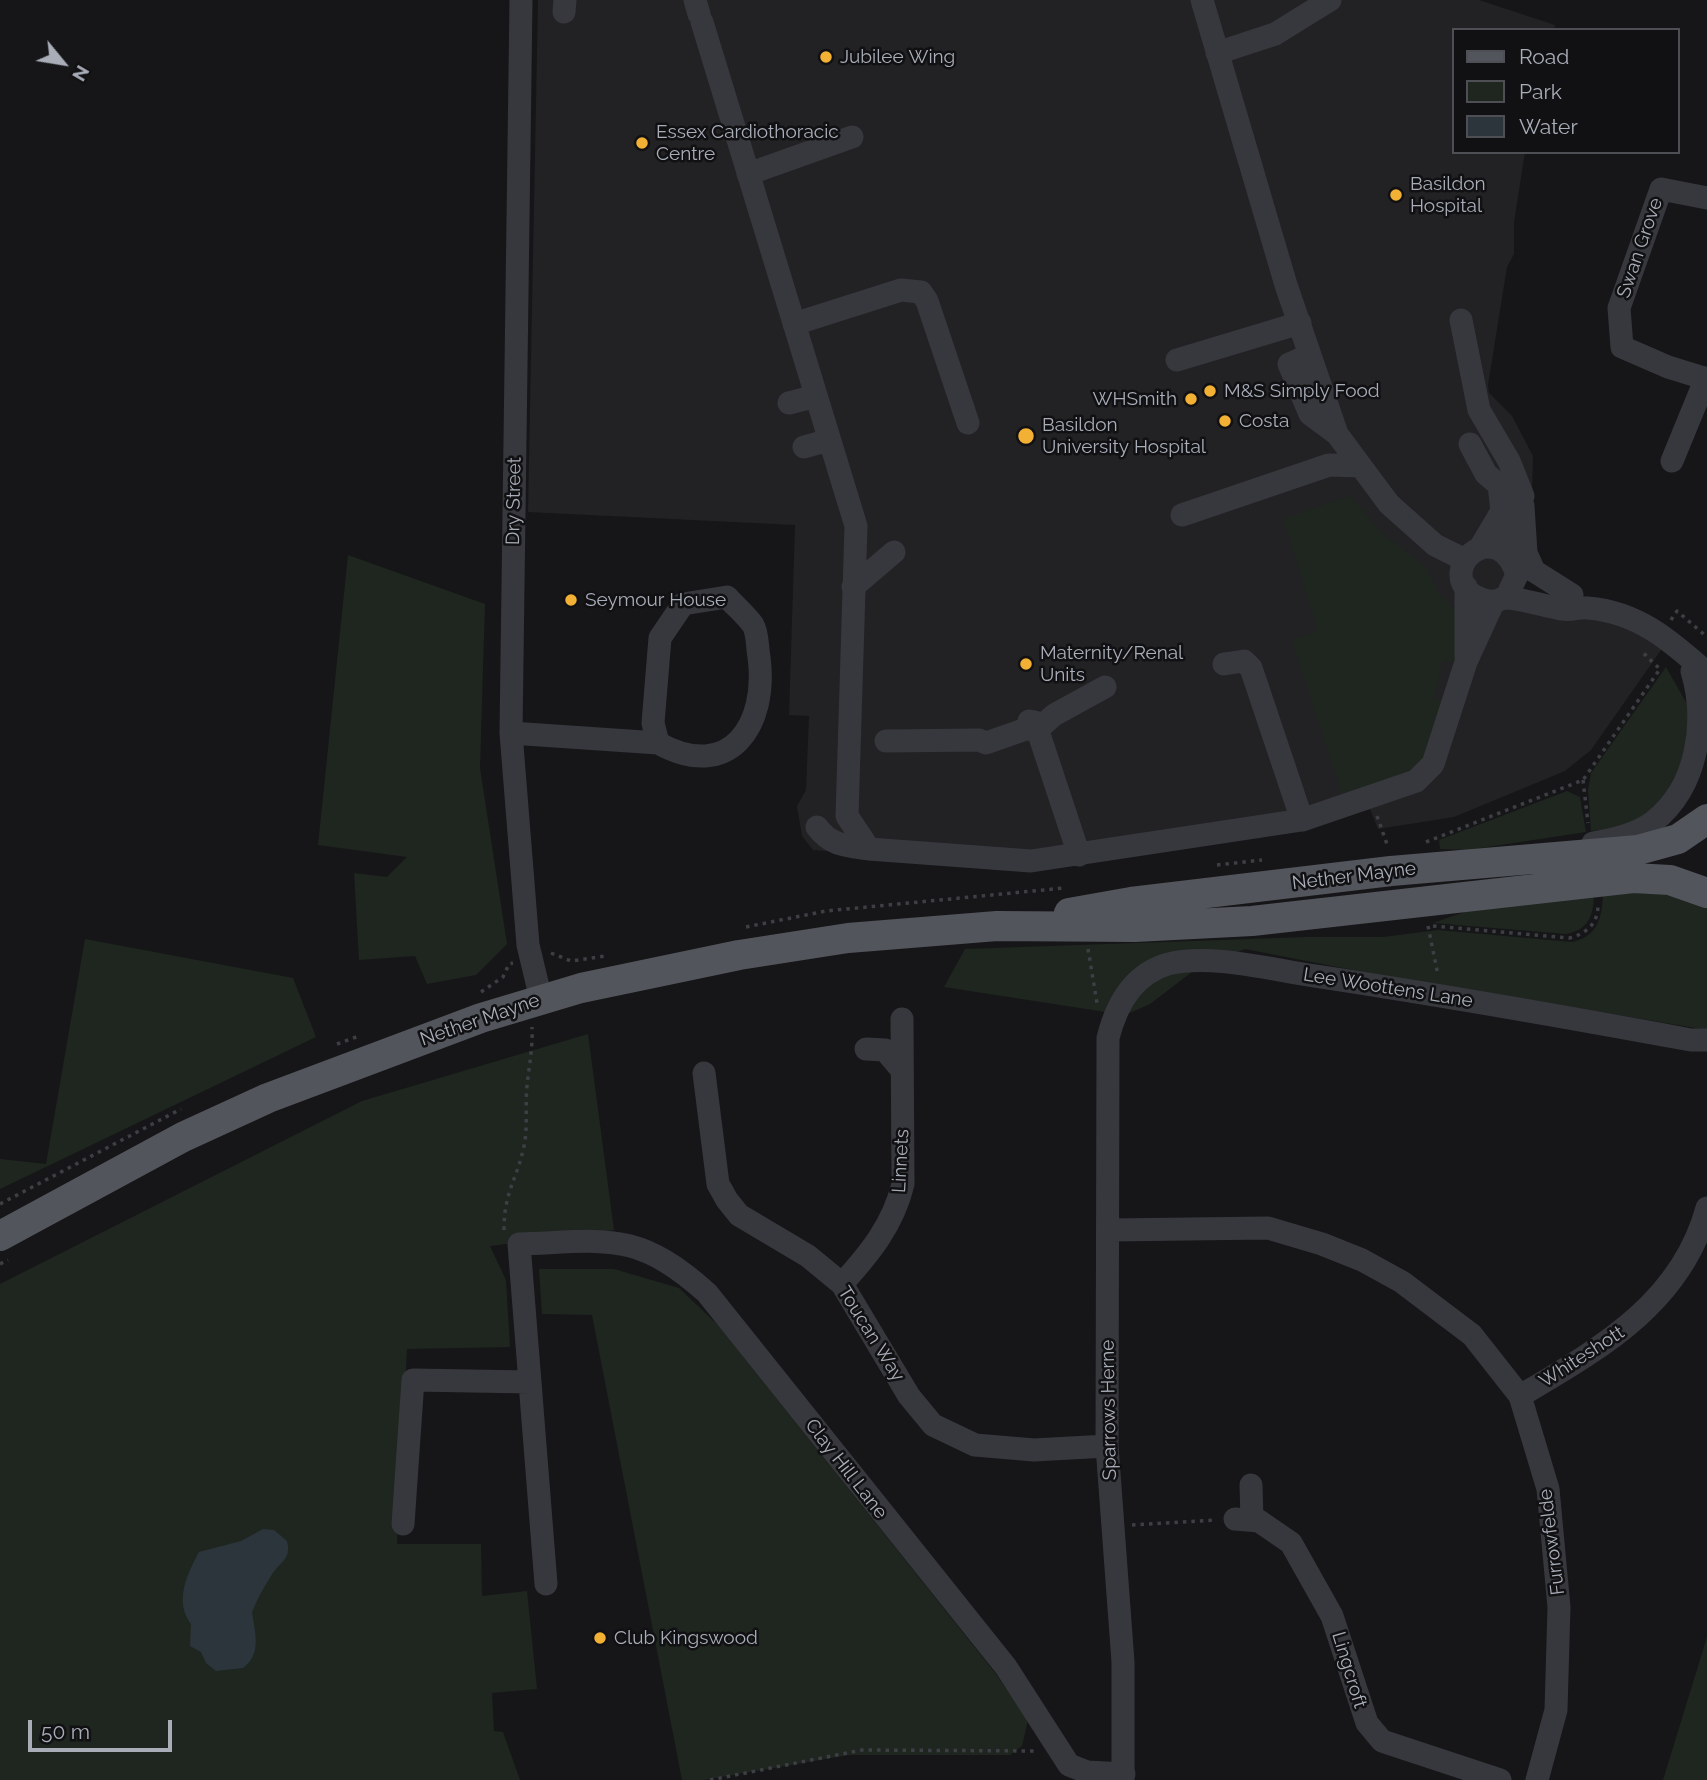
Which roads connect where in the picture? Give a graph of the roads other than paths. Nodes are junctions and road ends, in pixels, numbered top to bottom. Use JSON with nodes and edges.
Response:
{"nodes":[{"id":1,"x":521,"y":0,"type":"edge"},
{"id":2,"x":1202,"y":0,"type":"edge"},
{"id":3,"x":1330,"y":0,"type":"edge"},
{"id":4,"x":699,"y":12,"type":"edge"},
{"id":5,"x":1217,"y":53,"type":"junction"},
{"id":6,"x":852,"y":137,"type":"dead end"},
{"id":7,"x":748,"y":174,"type":"junction"},
{"id":8,"x":1707,"y":198,"type":"edge"},
{"id":9,"x":1461,"y":320,"type":"dead end"},
{"id":10,"x":1300,"y":323,"type":"junction"},
{"id":11,"x":794,"y":324,"type":"junction"},
{"id":12,"x":1177,"y":360,"type":"dead end"},
{"id":13,"x":1707,"y":379,"type":"edge"},
{"id":14,"x":816,"y":396,"type":"junction"},
{"id":15,"x":789,"y":403,"type":"dead end"},
{"id":16,"x":968,"y":423,"type":"dead end"},
{"id":17,"x":829,"y":440,"type":"junction"},
{"id":18,"x":1470,"y":444,"type":"dead end"},
{"id":19,"x":804,"y":447,"type":"dead end"},
{"id":20,"x":1672,"y":461,"type":"dead end"},
{"id":21,"x":1361,"y":466,"type":"junction"},
{"id":22,"x":1523,"y":496,"type":"junction"},
{"id":23,"x":1182,"y":515,"type":"dead end"},
{"id":24,"x":1504,"y":551,"type":"junction"},
{"id":25,"x":894,"y":552,"type":"dead end"},
{"id":26,"x":1472,"y":554,"type":"junction"},
{"id":27,"x":1517,"y":575,"type":"junction"},
{"id":28,"x":853,"y":587,"type":"junction"},
{"id":29,"x":1466,"y":587,"type":"junction"},
{"id":30,"x":1500,"y":600,"type":"junction"},
{"id":31,"x":1579,"y":601,"type":"junction"},
{"id":32,"x":1466,"y":662,"type":"junction"},
{"id":33,"x":1224,"y":664,"type":"dead end"},
{"id":34,"x":1700,"y":672,"type":"edge"},
{"id":35,"x":1105,"y":687,"type":"dead end"},
{"id":36,"x":1707,"y":697,"type":"edge"},
{"id":37,"x":1037,"y":730,"type":"junction"},
{"id":38,"x":511,"y":733,"type":"junction"},
{"id":39,"x":887,"y":741,"type":"dead end"},
{"id":40,"x":658,"y":743,"type":"junction"},
{"id":41,"x":1707,"y":819,"type":"edge"},
{"id":42,"x":1302,"y":820,"type":"junction"},
{"id":43,"x":817,"y":827,"type":"dead end"},
{"id":44,"x":869,"y":849,"type":"junction"},
{"id":45,"x":1079,"y":855,"type":"junction"},
{"id":46,"x":1517,"y":859,"type":"junction"},
{"id":47,"x":1707,"y":893,"type":"edge"},
{"id":48,"x":997,"y":926,"type":"junction"},
{"id":49,"x":543,"y":1011,"type":"junction"},
{"id":50,"x":902,"y":1019,"type":"dead end"},
{"id":51,"x":1108,"y":1038,"type":"joint"},
{"id":52,"x":1707,"y":1040,"type":"edge"},
{"id":53,"x":866,"y":1049,"type":"dead end"},
{"id":54,"x":901,"y":1069,"type":"junction"},
{"id":55,"x":704,"y":1073,"type":"dead end"},
{"id":56,"x":1707,"y":1208,"type":"edge"},
{"id":57,"x":1110,"y":1230,"type":"junction"},
{"id":58,"x":5,"y":1247,"type":"edge"},
{"id":59,"x":842,"y":1284,"type":"junction"},
{"id":60,"x":530,"y":1382,"type":"junction"},
{"id":61,"x":1520,"y":1396,"type":"junction"},
{"id":62,"x":1107,"y":1446,"type":"junction"},
{"id":63,"x":1251,"y":1485,"type":"dead end"},
{"id":64,"x":403,"y":1524,"type":"dead end"},
{"id":65,"x":546,"y":1584,"type":"dead end"},
{"id":66,"x":1124,"y":1777,"type":"edge"},
{"id":67,"x":1500,"y":1780,"type":"edge"},
{"id":68,"x":1536,"y":1780,"type":"edge"}],
"edges":[{"from":1,"to":38,"type":"street","name":"Dry Street"},
{"from":2,"to":5,"type":"street"},
{"from":3,"to":5,"type":"street"},
{"from":4,"to":7,"type":"street"},
{"from":5,"to":10,"type":"street"},
{"from":6,"to":7,"type":"street"},
{"from":7,"to":11,"type":"street"},
{"from":8,"to":13,"type":"street","name":"Swan Grove"},
{"from":9,"to":22,"type":"street"},
{"from":10,"to":12,"type":"street"},
{"from":10,"to":21,"type":"street"},
{"from":11,"to":14,"type":"street"},
{"from":11,"to":16,"type":"street"},
{"from":13,"to":20,"type":"street","name":"Swan Grove"},
{"from":14,"to":15,"type":"street"},
{"from":14,"to":17,"type":"street"},
{"from":17,"to":19,"type":"street"},
{"from":17,"to":28,"type":"street"},
{"from":18,"to":26,"type":"street"},
{"from":21,"to":23,"type":"street"},
{"from":21,"to":26,"type":"street"},
{"from":22,"to":24,"type":"street"},
{"from":22,"to":31,"type":"street"},
{"from":24,"to":26,"type":"street"},
{"from":24,"to":27,"type":"street"},
{"from":25,"to":28,"type":"street"},
{"from":26,"to":29,"type":"street"},
{"from":27,"to":30,"type":"street"},
{"from":27,"to":31,"type":"street"},
{"from":28,"to":44,"type":"street"},
{"from":29,"to":30,"type":"street"},
{"from":29,"to":32,"type":"street"},
{"from":30,"to":31,"type":"street"},
{"from":30,"to":32,"type":"street"},
{"from":31,"to":34,"type":"street"},
{"from":32,"to":42,"type":"street"},
{"from":33,"to":42,"type":"street"},
{"from":34,"to":36,"type":"street"},
{"from":34,"to":46,"type":"street"},
{"from":35,"to":37,"type":"street"},
{"from":37,"to":39,"type":"street"},
{"from":37,"to":45,"type":"street"},
{"from":38,"to":40,"type":"street"},
{"from":38,"to":49,"type":"street","name":"Dry Street"},
{"from":40,"to":40,"type":"street"},
{"from":41,"to":46,"type":"main road","name":"Nether Mayne"},
{"from":42,"to":45,"type":"street"},
{"from":43,"to":44,"type":"street"},
{"from":44,"to":45,"type":"street"},
{"from":46,"to":48,"type":"main road","name":"Nether Mayne"},
{"from":47,"to":48,"type":"main road","name":"Nether Mayne"},
{"from":48,"to":49,"type":"main road","name":"Nether Mayne"},
{"from":49,"to":58,"type":"main road","name":"Nether Mayne"},
{"from":50,"to":54,"type":"street","name":"Linnets"},
{"from":51,"to":52,"type":"street","name":"Lee Woottens Lane"},
{"from":51,"to":57,"type":"street","name":"Sparrows Herne"},
{"from":53,"to":54,"type":"street"},
{"from":54,"to":59,"type":"street","name":"Linnets"},
{"from":55,"to":59,"type":"street","name":"Toucan Way"},
{"from":56,"to":61,"type":"street","name":"Whiteshott"},
{"from":57,"to":61,"type":"street","name":"Furrowfelde"},
{"from":57,"to":62,"type":"street","name":"Sparrows Herne"},
{"from":59,"to":62,"type":"street","name":"Toucan Way"},
{"from":60,"to":64,"type":"street"},
{"from":60,"to":65,"type":"street"},
{"from":60,"to":66,"type":"street","name":"Clay Hill Lane"},
{"from":61,"to":68,"type":"street","name":"Furrowfelde"},
{"from":62,"to":66,"type":"street","name":"Sparrows Herne"},
{"from":63,"to":67,"type":"street","name":"Lingcroft"}]}
